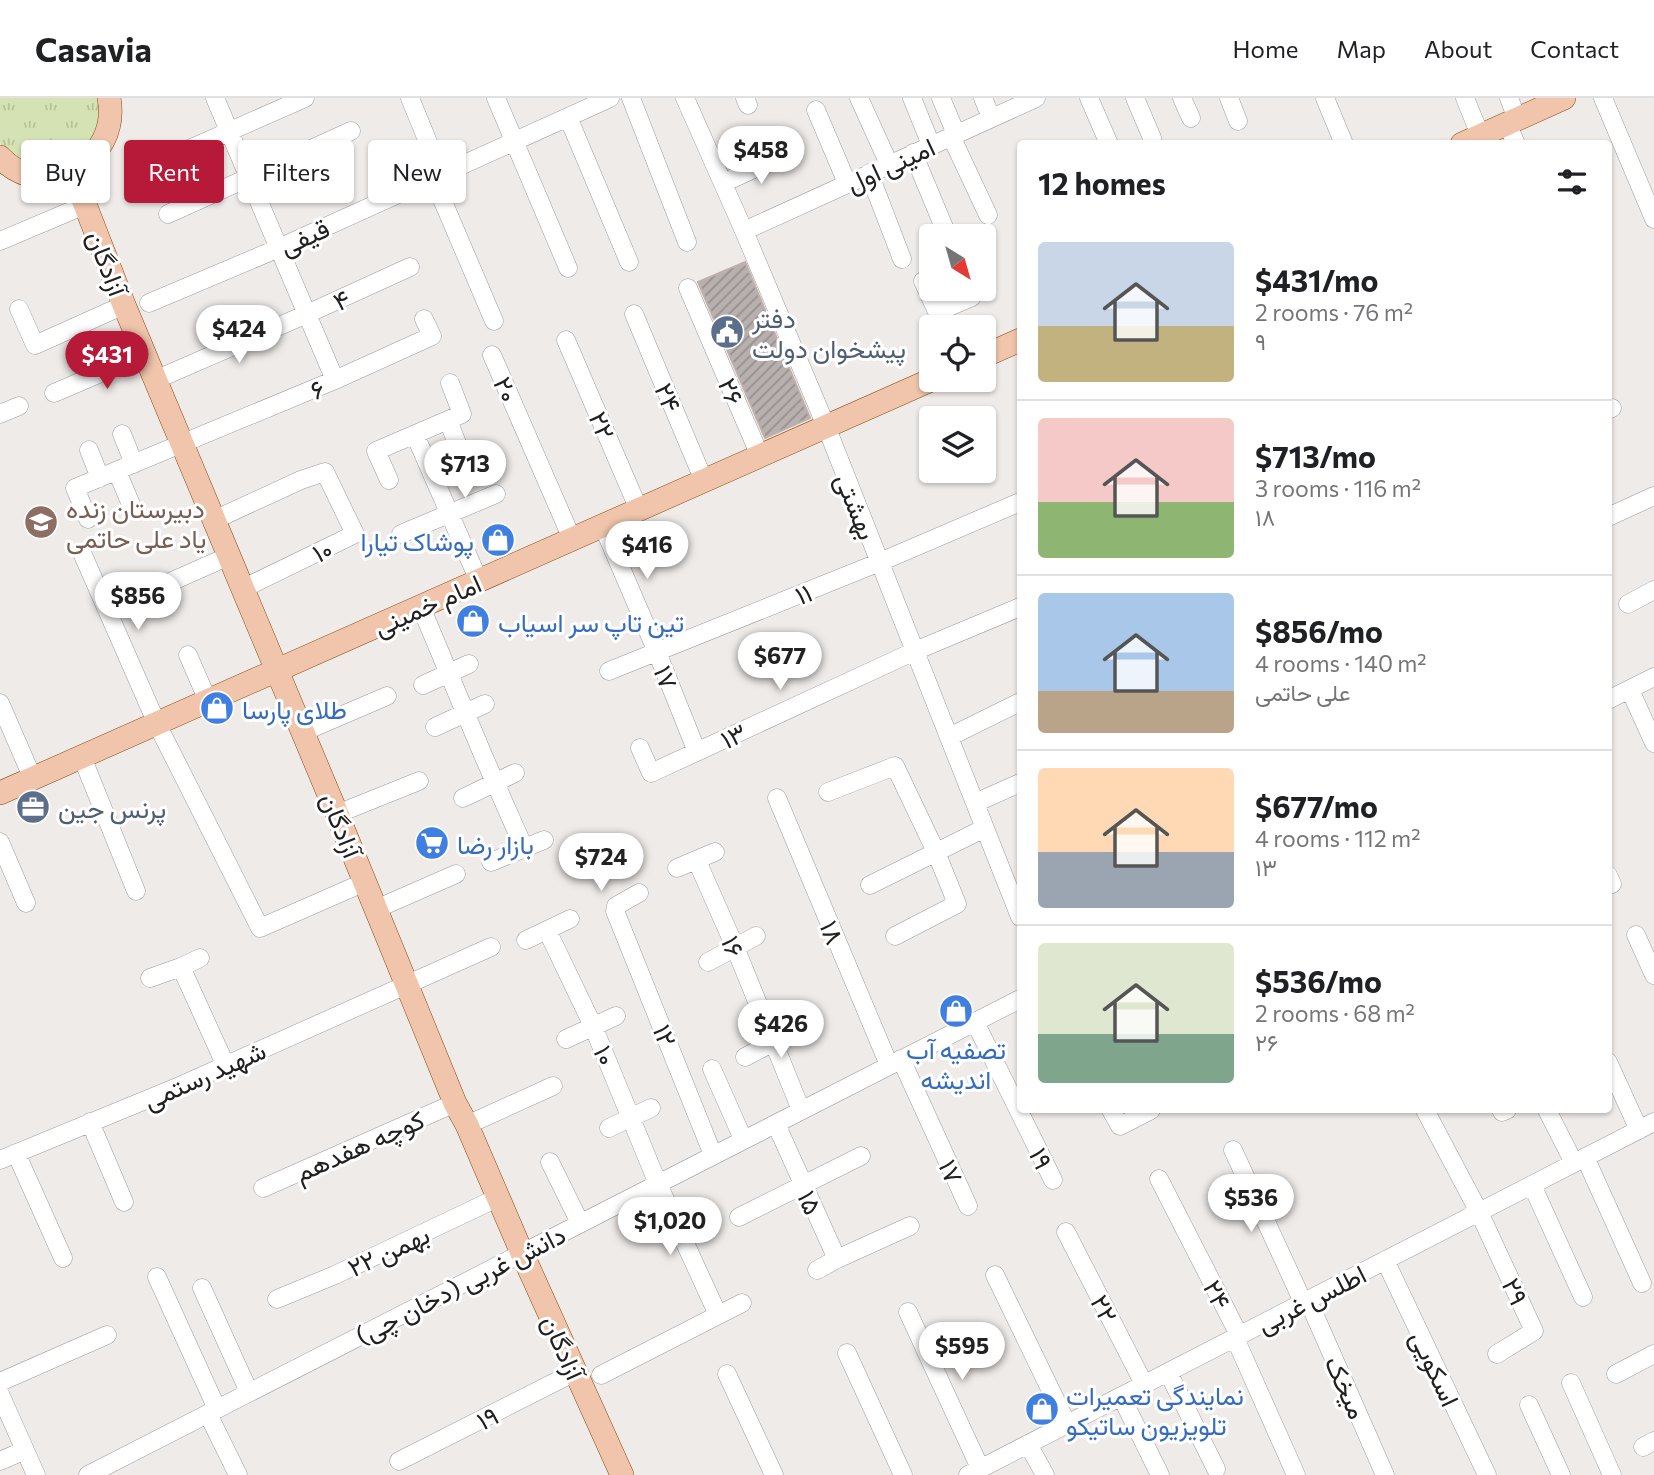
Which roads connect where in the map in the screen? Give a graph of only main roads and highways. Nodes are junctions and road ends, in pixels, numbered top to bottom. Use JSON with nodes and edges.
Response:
{"nodes":[{"id":1,"x":109,"y":98,"type":"edge"},
{"id":2,"x":1557,"y":99,"type":"edge"},
{"id":3,"x":1512,"y":121,"type":"edge"},
{"id":4,"x":1471,"y":139,"type":"edge"},
{"id":5,"x":104,"y":140,"type":"edge"},
{"id":6,"x":0,"y":156,"type":"edge"},
{"id":7,"x":21,"y":171,"type":"edge"},
{"id":8,"x":84,"y":203,"type":"edge"},
{"id":9,"x":1017,"y":341,"type":"edge"},
{"id":10,"x":996,"y":351,"type":"edge"},
{"id":11,"x":919,"y":385,"type":"edge"},
{"id":12,"x":277,"y":670,"type":"junction"},
{"id":13,"x":0,"y":793,"type":"edge"},
{"id":14,"x":622,"y":1475,"type":"edge"}],
"edges":[{"from":1,"to":5,"type":"main road"},
{"from":2,"to":3,"type":"main road"},
{"from":3,"to":4,"type":"main road"},
{"from":6,"to":7,"type":"main road"},
{"from":8,"to":12,"type":"main road","name":"آزادگان"},
{"from":9,"to":10,"type":"main road"},
{"from":11,"to":12,"type":"main road","name":"امام خمینی"},
{"from":12,"to":13,"type":"main road","name":"امام خمینی"},
{"from":12,"to":14,"type":"main road","name":"آزادگان"}]}
